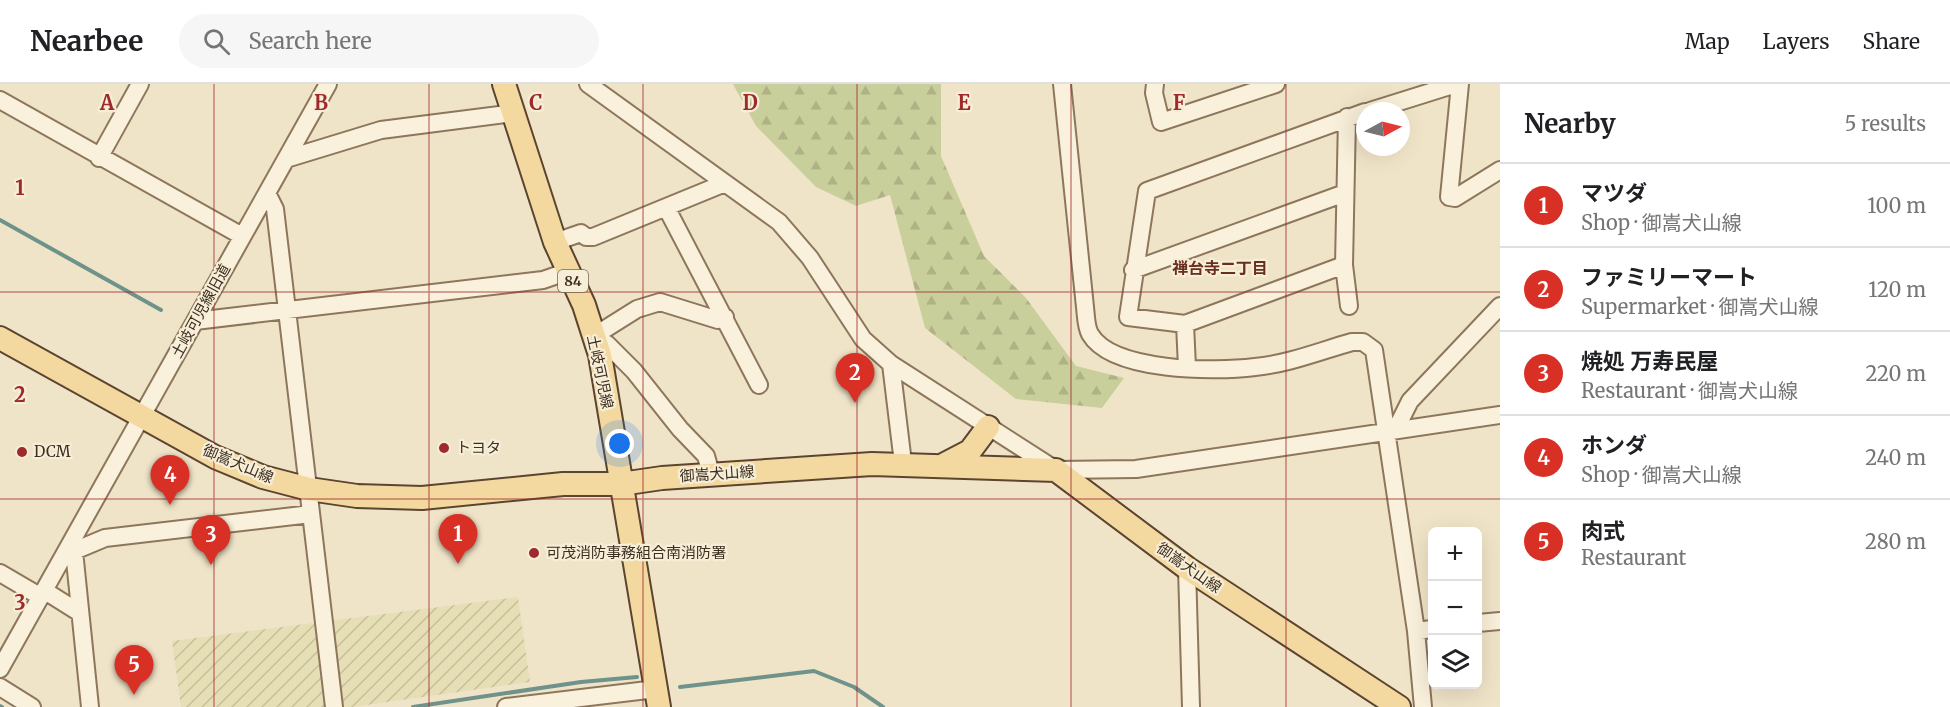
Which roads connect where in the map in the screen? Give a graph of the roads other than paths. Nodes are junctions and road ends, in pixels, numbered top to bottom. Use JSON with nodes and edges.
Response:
{"nodes":[{"id":1,"x":3,"y":84,"type":"edge"},
{"id":2,"x":140,"y":84,"type":"edge"},
{"id":3,"x":328,"y":84,"type":"edge"},
{"id":4,"x":504,"y":84,"type":"edge"},
{"id":5,"x":588,"y":84,"type":"edge"},
{"id":6,"x":1062,"y":84,"type":"edge"},
{"id":7,"x":1155,"y":84,"type":"edge"},
{"id":8,"x":1276,"y":84,"type":"edge"},
{"id":9,"x":1458,"y":84,"type":"edge"},
{"id":10,"x":0,"y":89,"type":"edge"},
{"id":11,"x":1227,"y":91,"type":"edge"},
{"id":12,"x":0,"y":100,"type":"edge"},
{"id":13,"x":1399,"y":102,"type":"edge"},
{"id":14,"x":514,"y":113,"type":"junction"},
{"id":15,"x":1356,"y":114,"type":"edge"},
{"id":16,"x":1347,"y":117,"type":"junction"},
{"id":17,"x":99,"y":158,"type":"junction"},
{"id":18,"x":286,"y":159,"type":"junction"},
{"id":19,"x":1500,"y":170,"type":"edge"},
{"id":20,"x":725,"y":183,"type":"junction"},
{"id":21,"x":267,"y":193,"type":"junction"},
{"id":22,"x":1345,"y":193,"type":"junction"},
{"id":23,"x":666,"y":207,"type":"junction"},
{"id":24,"x":242,"y":236,"type":"junction"},
{"id":25,"x":555,"y":242,"type":"junction"},
{"id":26,"x":1344,"y":265,"type":"junction"},
{"id":27,"x":1133,"y":270,"type":"junction"},
{"id":28,"x":568,"y":271,"type":"junction"},
{"id":29,"x":1349,"y":306,"type":"dead end"},
{"id":30,"x":1500,"y":306,"type":"edge"},
{"id":31,"x":287,"y":310,"type":"junction"},
{"id":32,"x":725,"y":317,"type":"junction"},
{"id":33,"x":195,"y":321,"type":"junction"},
{"id":34,"x":1185,"y":324,"type":"junction"},
{"id":35,"x":594,"y":336,"type":"junction"},
{"id":36,"x":0,"y":338,"type":"edge"},
{"id":37,"x":891,"y":364,"type":"junction"},
{"id":38,"x":1187,"y":367,"type":"junction"},
{"id":39,"x":759,"y":385,"type":"dead end"},
{"id":40,"x":1500,"y":415,"type":"edge"},
{"id":41,"x":141,"y":416,"type":"junction"},
{"id":42,"x":988,"y":427,"type":"junction"},
{"id":43,"x":1392,"y":430,"type":"junction"},
{"id":44,"x":903,"y":463,"type":"junction"},
{"id":45,"x":944,"y":465,"type":"junction"},
{"id":46,"x":1056,"y":470,"type":"junction"},
{"id":47,"x":711,"y":474,"type":"junction"},
{"id":48,"x":621,"y":484,"type":"junction"},
{"id":49,"x":309,"y":489,"type":"junction"},
{"id":50,"x":311,"y":514,"type":"junction"},
{"id":51,"x":73,"y":544,"type":"junction"},
{"id":52,"x":1187,"y":568,"type":"junction"},
{"id":53,"x":0,"y":573,"type":"edge"},
{"id":54,"x":43,"y":594,"type":"junction"},
{"id":55,"x":80,"y":613,"type":"junction"},
{"id":56,"x":1500,"y":621,"type":"edge"},
{"id":57,"x":1482,"y":623,"type":"edge"},
{"id":58,"x":1424,"y":630,"type":"edge"},
{"id":59,"x":0,"y":669,"type":"edge"},
{"id":60,"x":0,"y":687,"type":"edge"},
{"id":61,"x":658,"y":698,"type":"edge"},
{"id":62,"x":32,"y":707,"type":"edge"},
{"id":63,"x":90,"y":707,"type":"edge"},
{"id":64,"x":334,"y":707,"type":"edge"},
{"id":65,"x":506,"y":707,"type":"edge"},
{"id":66,"x":1191,"y":707,"type":"edge"},
{"id":67,"x":1399,"y":707,"type":"edge"},
{"id":68,"x":1423,"y":707,"type":"edge"}],
"edges":[{"from":1,"to":10,"type":"street"},
{"from":2,"to":17,"type":"street"},
{"from":3,"to":18,"type":"street","name":"土岐可児線旧道"},
{"from":4,"to":14,"type":"main road","name":"土岐可児線","number":"84"},
{"from":5,"to":20,"type":"street"},
{"from":6,"to":38,"type":"street"},
{"from":7,"to":11,"type":"street"},
{"from":8,"to":11,"type":"street"},
{"from":9,"to":13,"type":"street"},
{"from":9,"to":19,"type":"street"},
{"from":12,"to":17,"type":"street"},
{"from":14,"to":18,"type":"street"},
{"from":14,"to":25,"type":"main road","name":"土岐可児線","number":"84"},
{"from":15,"to":16,"type":"street"},
{"from":16,"to":22,"type":"street"},
{"from":16,"to":27,"type":"street"},
{"from":17,"to":24,"type":"street"},
{"from":18,"to":21,"type":"street","name":"土岐可児線旧道"},
{"from":20,"to":23,"type":"street"},
{"from":20,"to":37,"type":"street"},
{"from":21,"to":24,"type":"street","name":"土岐可児線旧道"},
{"from":21,"to":31,"type":"street"},
{"from":22,"to":26,"type":"street"},
{"from":22,"to":27,"type":"street"},
{"from":23,"to":25,"type":"street"},
{"from":23,"to":32,"type":"street"},
{"from":24,"to":33,"type":"street","name":"土岐可児線旧道"},
{"from":25,"to":28,"type":"main road","name":"土岐可児線","number":"84"},
{"from":26,"to":29,"type":"street"},
{"from":26,"to":34,"type":"street"},
{"from":27,"to":34,"type":"street"},
{"from":28,"to":31,"type":"street"},
{"from":28,"to":35,"type":"main road","name":"土岐可児線","number":"84"},
{"from":30,"to":43,"type":"street"},
{"from":31,"to":33,"type":"street"},
{"from":31,"to":49,"type":"street"},
{"from":32,"to":35,"type":"street"},
{"from":32,"to":39,"type":"street"},
{"from":33,"to":41,"type":"street","name":"土岐可児線旧道"},
{"from":34,"to":38,"type":"street"},
{"from":35,"to":47,"type":"street"},
{"from":35,"to":48,"type":"main road","name":"土岐可児線","number":"84"},
{"from":36,"to":41,"type":"main road","name":"御嵩犬山線"},
{"from":37,"to":42,"type":"street"},
{"from":37,"to":44,"type":"street"},
{"from":38,"to":43,"type":"street"},
{"from":40,"to":43,"type":"street"},
{"from":41,"to":49,"type":"main road","name":"御嵩犬山線"},
{"from":41,"to":51,"type":"street","name":"土岐可児線旧道"},
{"from":42,"to":45,"type":"main road"},
{"from":42,"to":46,"type":"street"},
{"from":43,"to":46,"type":"street"},
{"from":43,"to":58,"type":"street"},
{"from":44,"to":45,"type":"main road","name":"御嵩犬山線"},
{"from":44,"to":47,"type":"main road","name":"御嵩犬山線"},
{"from":45,"to":46,"type":"main road","name":"御嵩犬山線"},
{"from":46,"to":52,"type":"main road","name":"御嵩犬山線"},
{"from":47,"to":48,"type":"main road","name":"御嵩犬山線"},
{"from":48,"to":49,"type":"main road","name":"御嵩犬山線"},
{"from":48,"to":61,"type":"main road","name":"土岐可児線","number":"84"},
{"from":49,"to":50,"type":"street"},
{"from":50,"to":51,"type":"street"},
{"from":50,"to":64,"type":"street"},
{"from":51,"to":54,"type":"street","name":"土岐可児線旧道"},
{"from":51,"to":55,"type":"street"},
{"from":52,"to":66,"type":"street"},
{"from":52,"to":67,"type":"main road","name":"御嵩犬山線"},
{"from":53,"to":54,"type":"street"},
{"from":54,"to":55,"type":"street"},
{"from":54,"to":59,"type":"street","name":"土岐可児線旧道"},
{"from":55,"to":63,"type":"street"},
{"from":56,"to":57,"type":"street"},
{"from":58,"to":68,"type":"street"},
{"from":60,"to":62,"type":"street"},
{"from":61,"to":65,"type":"street"}]}
